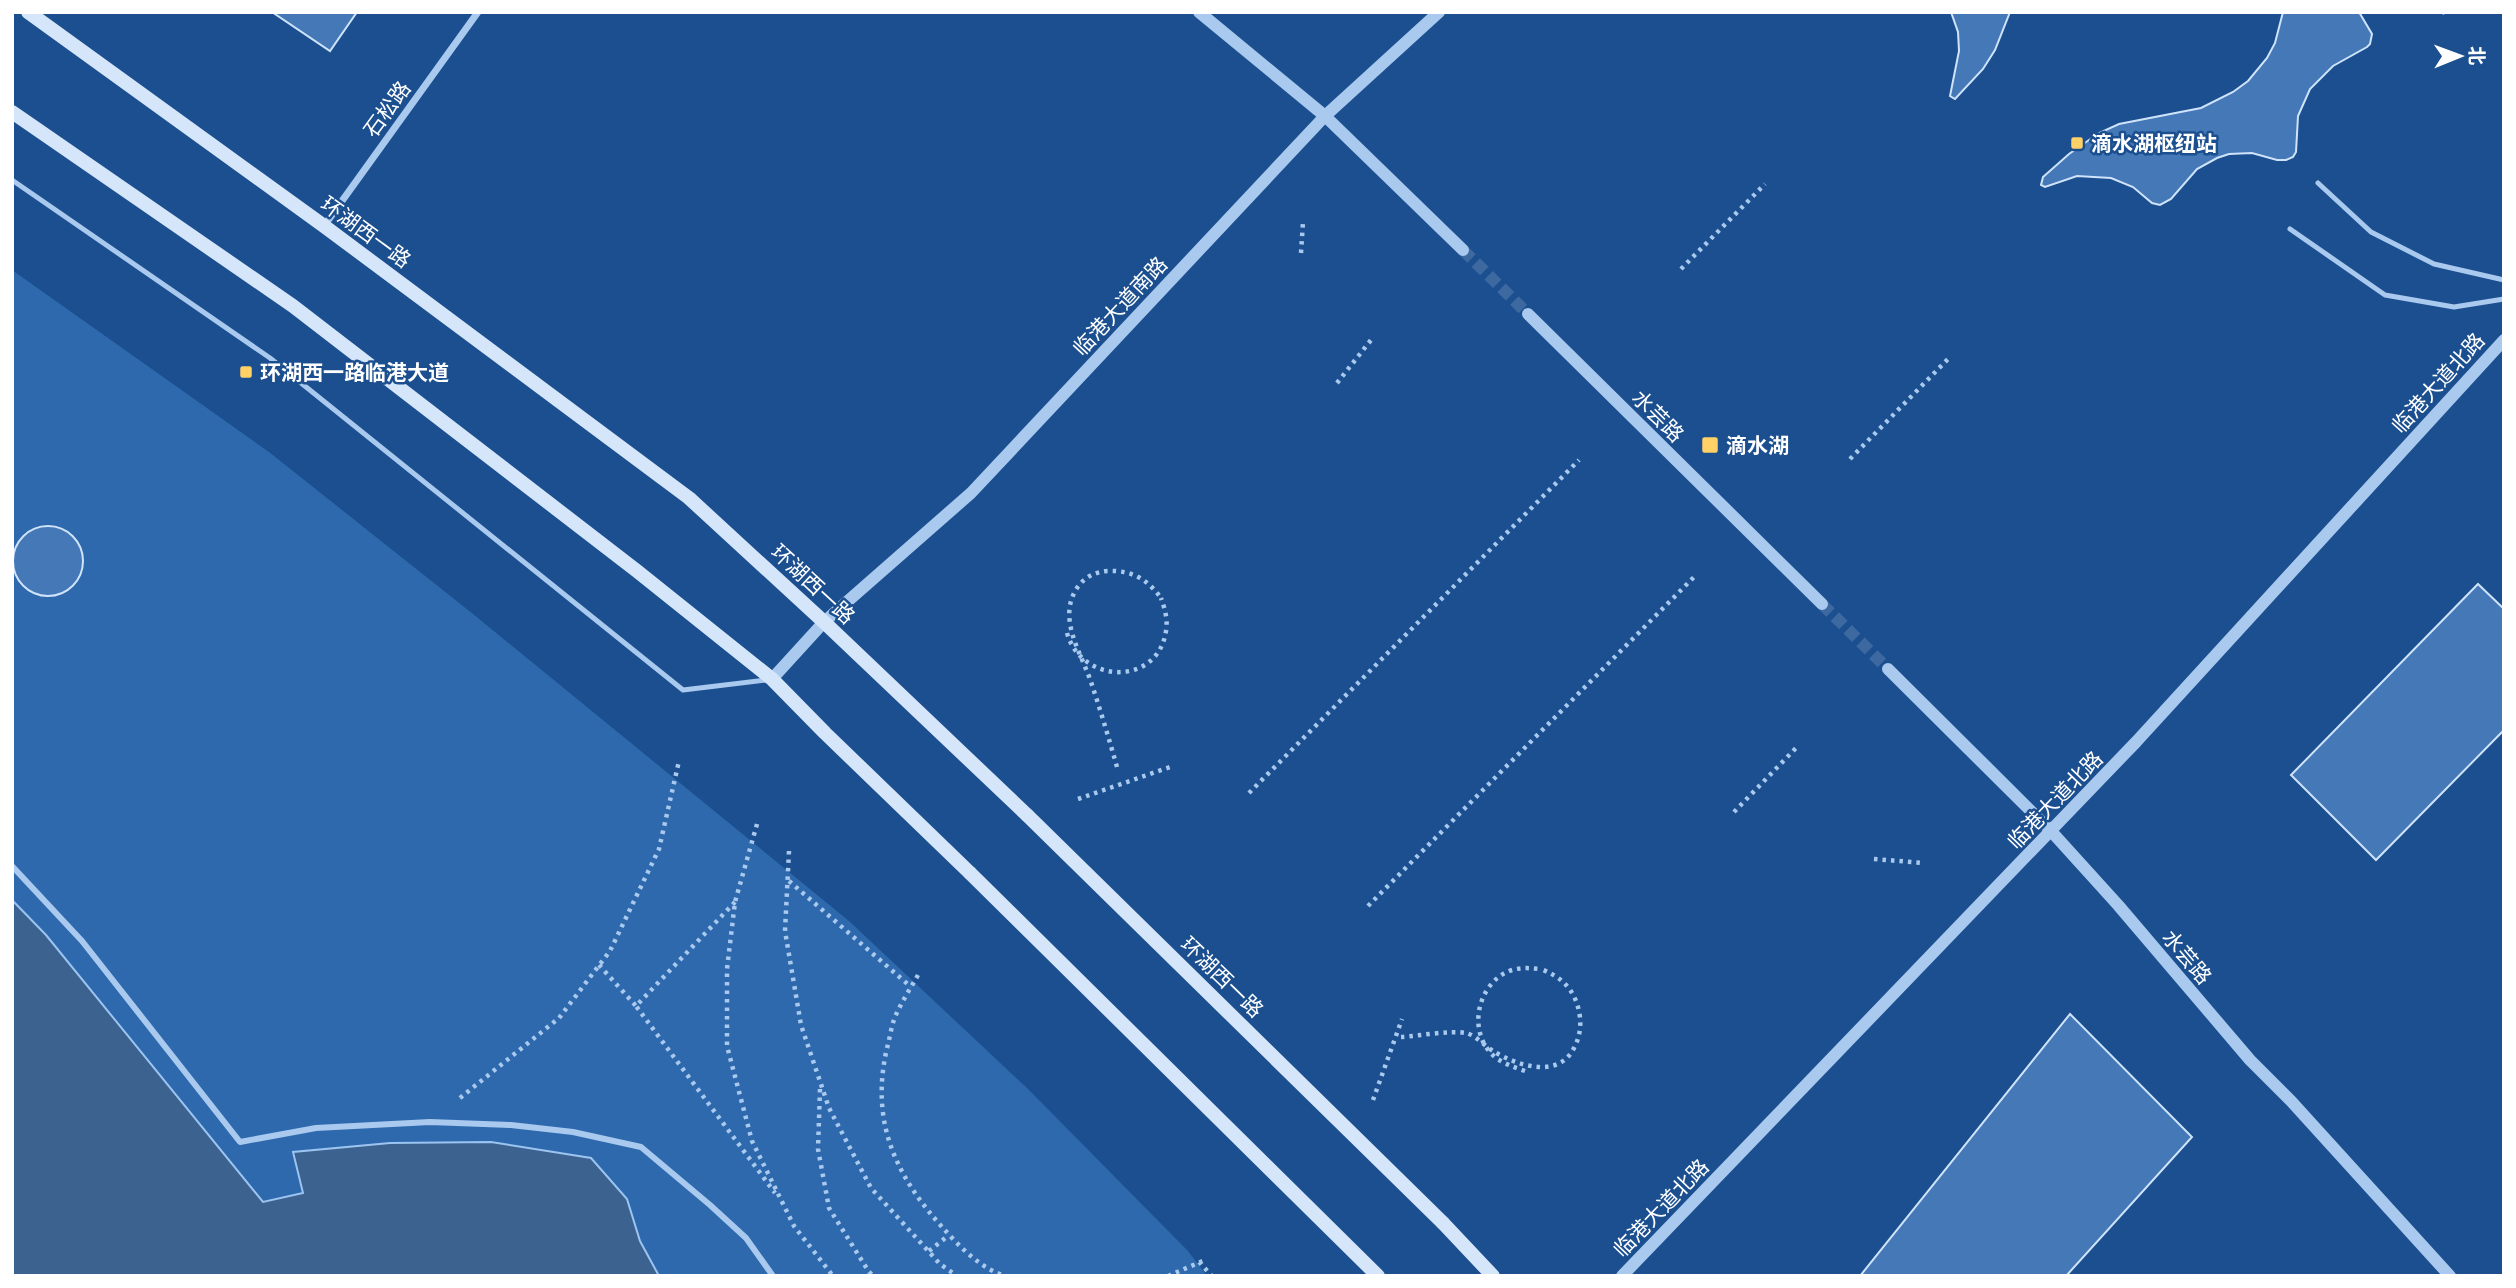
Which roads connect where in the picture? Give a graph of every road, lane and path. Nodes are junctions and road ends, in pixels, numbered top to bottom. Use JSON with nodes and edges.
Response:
{"nodes":[{"id":1,"x":28,"y":12,"type":"edge"},
{"id":2,"x":478,"y":12,"type":"edge"},
{"id":3,"x":1199,"y":12,"type":"edge"},
{"id":4,"x":1439,"y":12,"type":"edge"},
{"id":5,"x":12,"y":112,"type":"edge"},
{"id":6,"x":1325,"y":116,"type":"junction"},
{"id":7,"x":12,"y":180,"type":"edge"},
{"id":8,"x":2318,"y":183,"type":"dead end"},
{"id":9,"x":1765,"y":184,"type":"dead end"},
{"id":10,"x":1303,"y":222,"type":"dead end"},
{"id":11,"x":324,"y":226,"type":"junction"},
{"id":12,"x":2290,"y":229,"type":"dead end"},
{"id":13,"x":1463,"y":250,"type":"tunnel mouth"},
{"id":14,"x":1301,"y":253,"type":"dead end"},
{"id":15,"x":1681,"y":269,"type":"dead end"},
{"id":16,"x":2504,"y":280,"type":"edge"},
{"id":17,"x":2504,"y":299,"type":"edge"},
{"id":18,"x":1528,"y":314,"type":"tunnel mouth"},
{"id":19,"x":1371,"y":340,"type":"dead end"},
{"id":20,"x":2504,"y":340,"type":"edge"},
{"id":21,"x":1950,"y":358,"type":"dead end"},
{"id":22,"x":1337,"y":383,"type":"dead end"},
{"id":23,"x":1850,"y":459,"type":"dead end"},
{"id":24,"x":1579,"y":460,"type":"dead end"},
{"id":25,"x":1696,"y":575,"type":"dead end"},
{"id":26,"x":1822,"y":604,"type":"tunnel mouth"},
{"id":27,"x":824,"y":622,"type":"junction"},
{"id":28,"x":1067,"y":633,"type":"dead end"},
{"id":29,"x":1888,"y":669,"type":"tunnel mouth"},
{"id":30,"x":772,"y":679,"type":"junction"},
{"id":31,"x":1796,"y":748,"type":"dead end"},
{"id":32,"x":679,"y":761,"type":"dead end"},
{"id":33,"x":1117,"y":766,"type":"dead end"},
{"id":34,"x":1173,"y":766,"type":"dead end"},
{"id":35,"x":1249,"y":793,"type":"dead end"},
{"id":36,"x":1078,"y":799,"type":"dead end"},
{"id":37,"x":1734,"y":812,"type":"dead end"},
{"id":38,"x":757,"y":824,"type":"dead end"},
{"id":39,"x":2051,"y":831,"type":"junction"},
{"id":40,"x":789,"y":851,"type":"dead end"},
{"id":41,"x":1874,"y":859,"type":"dead end"},
{"id":42,"x":1924,"y":863,"type":"dead end"},
{"id":43,"x":12,"y":866,"type":"edge"},
{"id":44,"x":788,"y":880,"type":"junction"},
{"id":45,"x":736,"y":902,"type":"junction"},
{"id":46,"x":1368,"y":906,"type":"dead end"},
{"id":47,"x":598,"y":965,"type":"junction"},
{"id":48,"x":918,"y":975,"type":"dead end"},
{"id":49,"x":911,"y":987,"type":"junction"},
{"id":50,"x":636,"y":1006,"type":"junction"},
{"id":51,"x":1402,"y":1019,"type":"dead end"},
{"id":52,"x":1401,"y":1037,"type":"dead end"},
{"id":53,"x":1525,"y":1071,"type":"dead end"},
{"id":54,"x":821,"y":1084,"type":"junction"},
{"id":55,"x":1373,"y":1100,"type":"dead end"},
{"id":56,"x":448,"y":1103,"type":"dead end"},
{"id":57,"x":782,"y":1203,"type":"junction"},
{"id":58,"x":949,"y":1235,"type":"junction"},
{"id":59,"x":929,"y":1251,"type":"junction"},
{"id":60,"x":773,"y":1276,"type":"edge"},
{"id":61,"x":833,"y":1276,"type":"edge"},
{"id":62,"x":874,"y":1276,"type":"edge"},
{"id":63,"x":957,"y":1276,"type":"edge"},
{"id":64,"x":1006,"y":1276,"type":"edge"},
{"id":65,"x":1168,"y":1276,"type":"edge"},
{"id":66,"x":1212,"y":1276,"type":"edge"},
{"id":67,"x":1378,"y":1276,"type":"edge"},
{"id":68,"x":1493,"y":1276,"type":"edge"},
{"id":69,"x":1622,"y":1276,"type":"edge"},
{"id":70,"x":2450,"y":1276,"type":"edge"}],
"edges":[{"from":1,"to":11,"type":"main road","name":"环湖西一路"},
{"from":2,"to":11,"type":"street","name":"石松路"},
{"from":3,"to":6,"type":"street"},
{"from":4,"to":6,"type":"street","name":"临港大道南路"},
{"from":5,"to":30,"type":"main road"},
{"from":6,"to":13,"type":"street"},
{"from":6,"to":27,"type":"street","name":"临港大道南路"},
{"from":7,"to":30,"type":"lane"},
{"from":8,"to":16,"type":"lane"},
{"from":9,"to":15,"type":"path"},
{"from":10,"to":14,"type":"path"},
{"from":11,"to":27,"type":"main road","name":"环湖西一路"},
{"from":12,"to":17,"type":"lane"},
{"from":18,"to":26,"type":"street","name":"水芸路"},
{"from":19,"to":22,"type":"path"},
{"from":20,"to":39,"type":"street","name":"临港大道北路"},
{"from":21,"to":23,"type":"path"},
{"from":24,"to":35,"type":"path"},
{"from":25,"to":46,"type":"path"},
{"from":27,"to":30,"type":"street","name":"临港大道南路"},
{"from":27,"to":68,"type":"main road","name":"环湖西一路","bridge":true},
{"from":28,"to":33,"type":"path","bridge":true},
{"from":29,"to":39,"type":"street","name":"水芸路"},
{"from":30,"to":67,"type":"main road","bridge":true},
{"from":31,"to":37,"type":"path"},
{"from":32,"to":47,"type":"path"},
{"from":34,"to":36,"type":"path"},
{"from":38,"to":45,"type":"path"},
{"from":39,"to":69,"type":"street","name":"临港大道北路"},
{"from":39,"to":70,"type":"street","name":"水芸路"},
{"from":40,"to":44,"type":"path"},
{"from":41,"to":42,"type":"path"},
{"from":43,"to":60,"type":"street"},
{"from":44,"to":49,"type":"path"},
{"from":44,"to":54,"type":"path"},
{"from":45,"to":50,"type":"path"},
{"from":45,"to":57,"type":"path"},
{"from":47,"to":50,"type":"path"},
{"from":47,"to":56,"type":"path"},
{"from":48,"to":49,"type":"path"},
{"from":49,"to":58,"type":"path"},
{"from":50,"to":57,"type":"path"},
{"from":51,"to":55,"type":"path"},
{"from":52,"to":53,"type":"path","bridge":true},
{"from":54,"to":59,"type":"path"},
{"from":54,"to":62,"type":"path"},
{"from":57,"to":61,"type":"path"},
{"from":58,"to":59,"type":"path"},
{"from":58,"to":64,"type":"path"},
{"from":59,"to":63,"type":"path"},
{"from":65,"to":66,"type":"path"}]}
